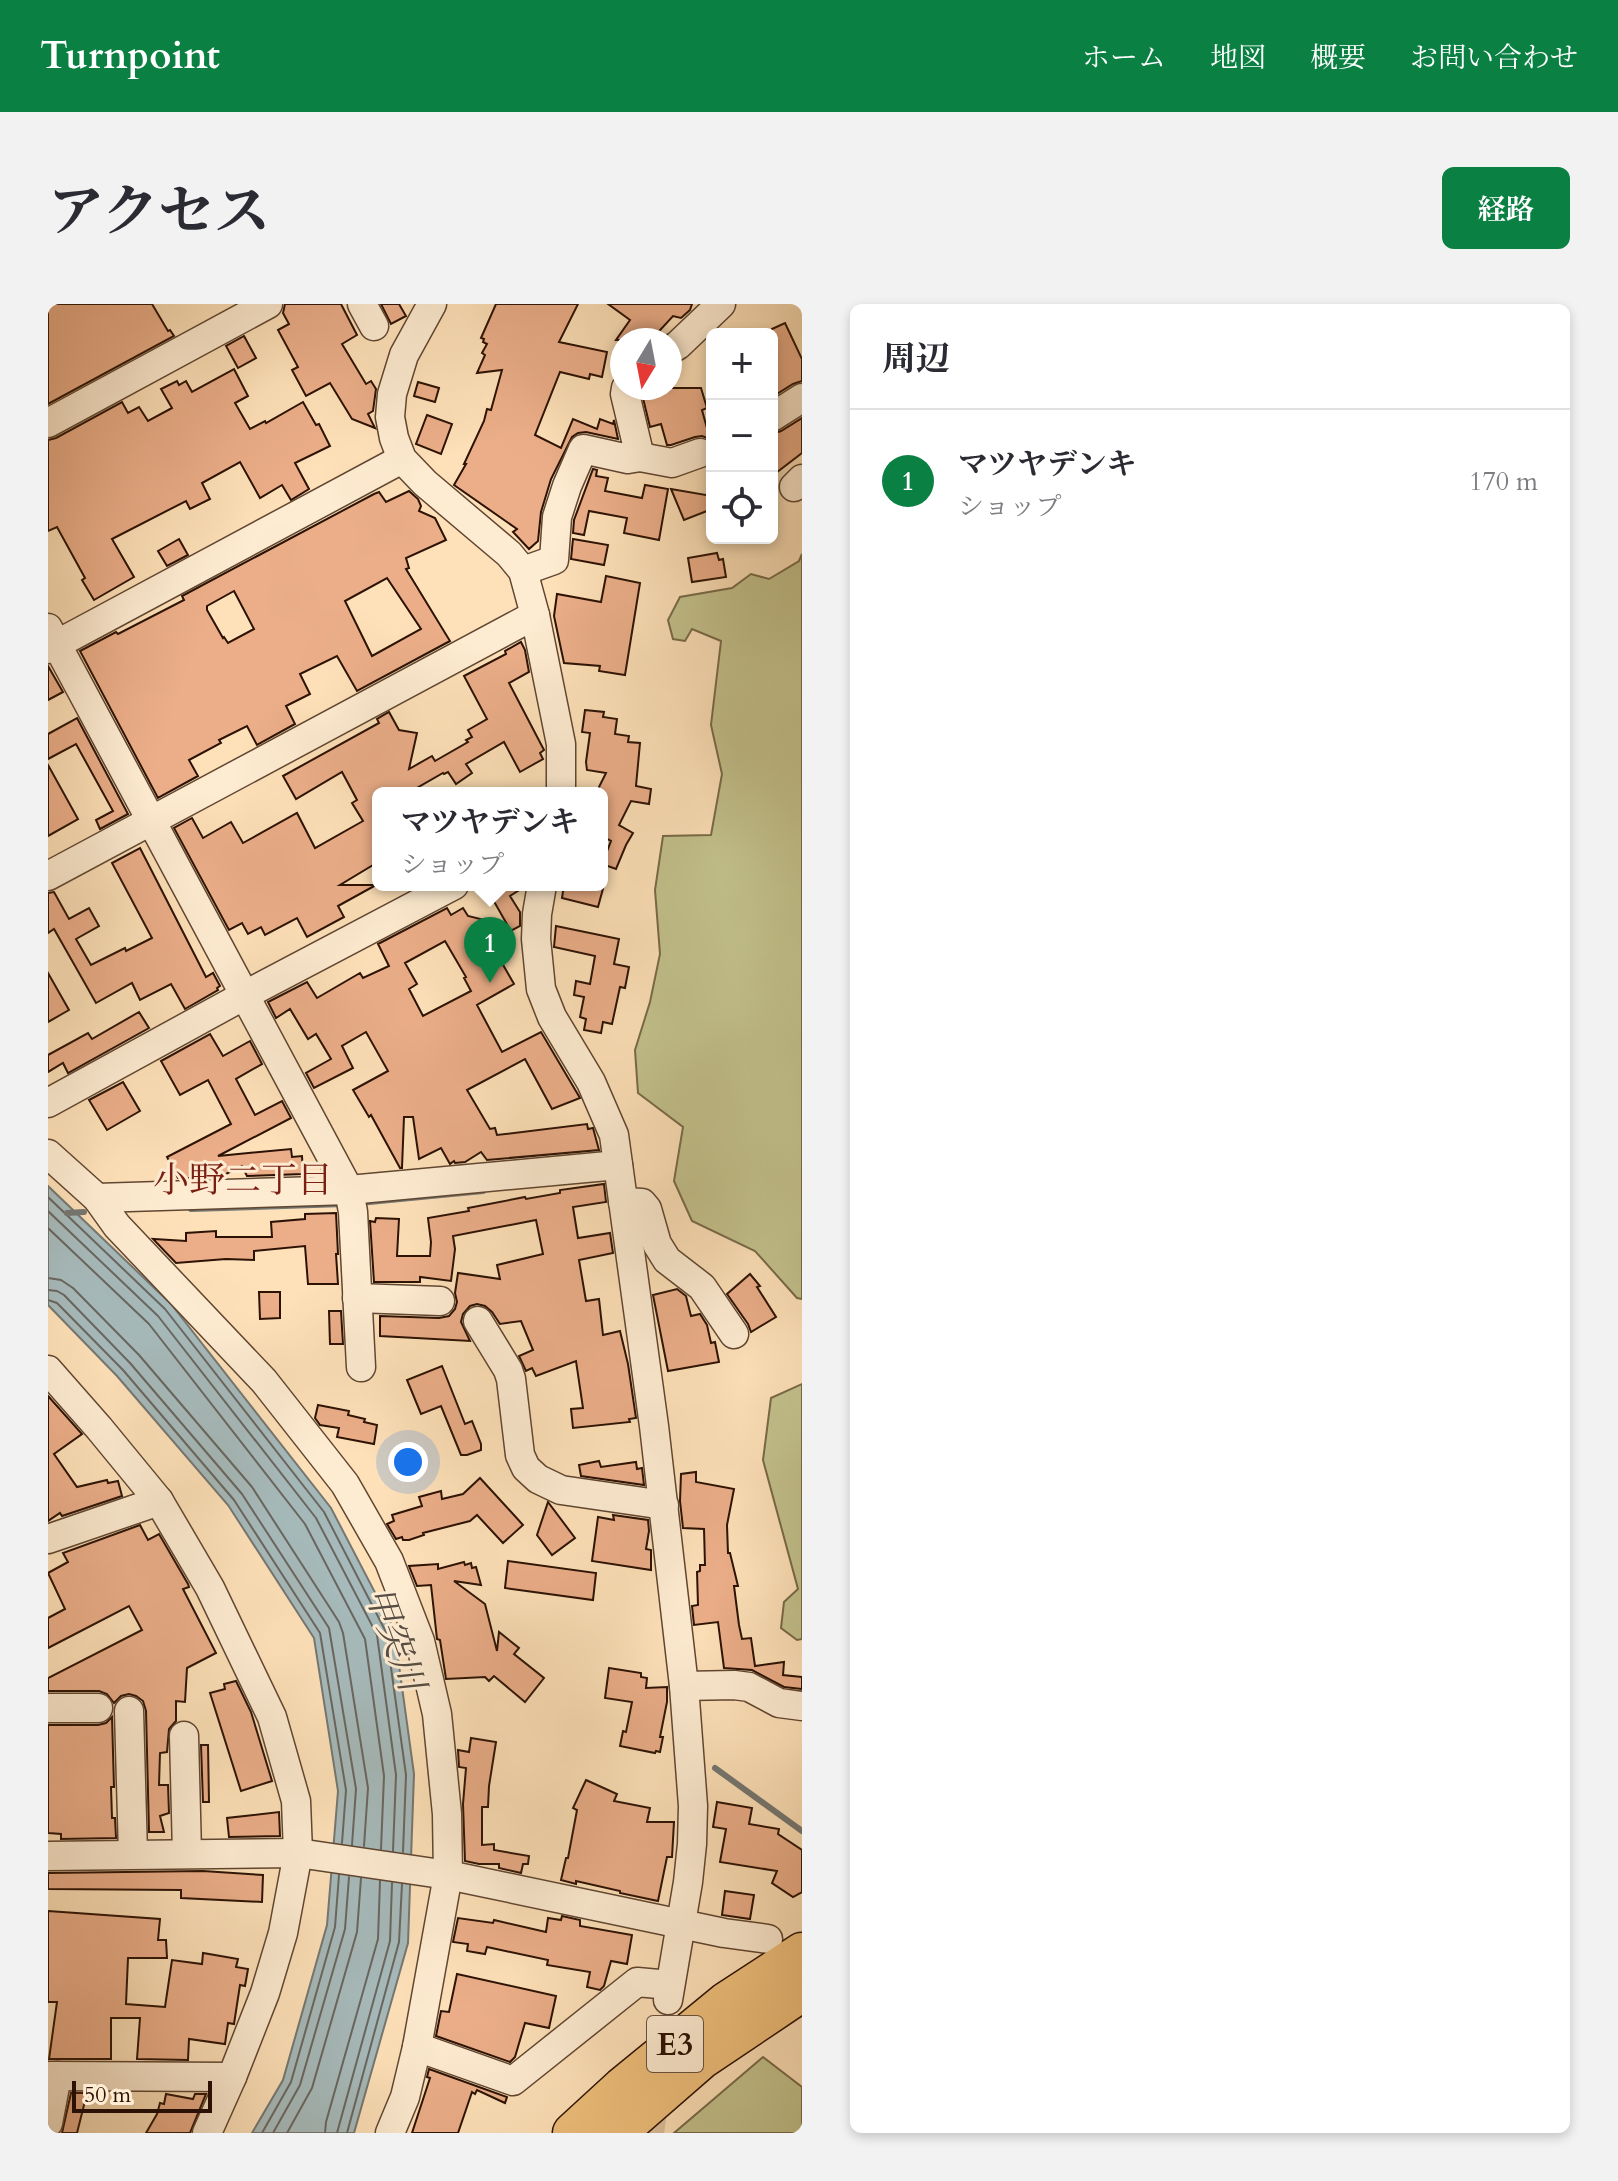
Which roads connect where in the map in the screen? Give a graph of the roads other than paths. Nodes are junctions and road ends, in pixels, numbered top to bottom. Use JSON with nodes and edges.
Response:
{"nodes":[{"id":1,"x":268,"y":304,"type":"edge"},
{"id":2,"x":432,"y":304,"type":"edge"},
{"id":3,"x":721,"y":304,"type":"edge"},
{"id":4,"x":682,"y":341,"type":"edge"},
{"id":5,"x":802,"y":398,"type":"edge"},
{"id":6,"x":626,"y":400,"type":"edge"},
{"id":7,"x":778,"y":413,"type":"edge"},
{"id":8,"x":48,"y":423,"type":"edge"},
{"id":9,"x":700,"y":453,"type":"dead end"},
{"id":10,"x":640,"y":457,"type":"junction"},
{"id":11,"x":402,"y":459,"type":"junction"},
{"id":12,"x":523,"y":571,"type":"junction"},
{"id":13,"x":535,"y":615,"type":"junction"},
{"id":14,"x":51,"y":640,"type":"edge"},
{"id":15,"x":561,"y":787,"type":"edge"},
{"id":16,"x":151,"y":820,"type":"junction"},
{"id":17,"x":48,"y":876,"type":"edge"},
{"id":18,"x":443,"y":891,"type":"edge"},
{"id":19,"x":541,"y":891,"type":"edge"},
{"id":20,"x":245,"y":995,"type":"junction"},
{"id":21,"x":48,"y":1103,"type":"edge"},
{"id":22,"x":48,"y":1154,"type":"edge"},
{"id":23,"x":618,"y":1165,"type":"junction"},
{"id":24,"x":97,"y":1198,"type":"junction"},
{"id":25,"x":351,"y":1200,"type":"junction"},
{"id":26,"x":623,"y":1202,"type":"junction"},
{"id":27,"x":357,"y":1298,"type":"junction"},
{"id":28,"x":440,"y":1301,"type":"dead end"},
{"id":29,"x":478,"y":1321,"type":"dead end"},
{"id":30,"x":734,"y":1334,"type":"dead end"},
{"id":31,"x":361,"y":1367,"type":"dead end"},
{"id":32,"x":48,"y":1370,"type":"edge"},
{"id":33,"x":159,"y":1501,"type":"junction"},
{"id":34,"x":664,"y":1505,"type":"junction"},
{"id":35,"x":48,"y":1539,"type":"edge"},
{"id":36,"x":684,"y":1686,"type":"junction"},
{"id":37,"x":802,"y":1706,"type":"edge"},
{"id":38,"x":48,"y":1708,"type":"edge"},
{"id":39,"x":98,"y":1708,"type":"dead end"},
{"id":40,"x":129,"y":1711,"type":"dead end"},
{"id":41,"x":184,"y":1736,"type":"dead end"},
{"id":42,"x":187,"y":1853,"type":"junction"},
{"id":43,"x":298,"y":1853,"type":"junction"},
{"id":44,"x":133,"y":1854,"type":"junction"},
{"id":45,"x":48,"y":1856,"type":"edge"},
{"id":46,"x":448,"y":1875,"type":"junction"},
{"id":47,"x":681,"y":1923,"type":"junction"},
{"id":48,"x":789,"y":1962,"type":"edge"},
{"id":49,"x":686,"y":2035,"type":"junction"},
{"id":50,"x":417,"y":2047,"type":"junction"},
{"id":51,"x":52,"y":2076,"type":"edge"},
{"id":52,"x":232,"y":2077,"type":"junction"},
{"id":53,"x":48,"y":2123,"type":"edge"},
{"id":54,"x":628,"y":2124,"type":"edge"},
{"id":55,"x":207,"y":2133,"type":"edge"},
{"id":56,"x":390,"y":2133,"type":"edge"},
{"id":57,"x":563,"y":2133,"type":"edge"},
{"id":58,"x":573,"y":2133,"type":"edge"}],
"edges":[{"from":1,"to":8,"type":"street"},
{"from":2,"to":11,"type":"street"},
{"from":3,"to":4,"type":"street"},
{"from":5,"to":7,"type":"street"},
{"from":6,"to":10,"type":"street"},
{"from":9,"to":10,"type":"street"},
{"from":10,"to":12,"type":"street"},
{"from":11,"to":12,"type":"street"},
{"from":11,"to":14,"type":"street"},
{"from":12,"to":13,"type":"street"},
{"from":13,"to":15,"type":"street"},
{"from":13,"to":16,"type":"street"},
{"from":14,"to":16,"type":"street"},
{"from":16,"to":17,"type":"street"},
{"from":16,"to":20,"type":"street"},
{"from":18,"to":20,"type":"street"},
{"from":19,"to":23,"type":"street"},
{"from":20,"to":21,"type":"street"},
{"from":20,"to":25,"type":"street"},
{"from":22,"to":24,"type":"street"},
{"from":23,"to":25,"type":"street"},
{"from":23,"to":26,"type":"street"},
{"from":24,"to":25,"type":"street"},
{"from":24,"to":46,"type":"street"},
{"from":25,"to":27,"type":"street"},
{"from":26,"to":30,"type":"street"},
{"from":26,"to":34,"type":"street"},
{"from":27,"to":28,"type":"street"},
{"from":27,"to":31,"type":"street"},
{"from":29,"to":34,"type":"street"},
{"from":32,"to":33,"type":"street"},
{"from":33,"to":35,"type":"street"},
{"from":33,"to":43,"type":"street"},
{"from":34,"to":36,"type":"street"},
{"from":36,"to":37,"type":"street"},
{"from":36,"to":47,"type":"street"},
{"from":38,"to":39,"type":"street"},
{"from":40,"to":44,"type":"street"},
{"from":41,"to":42,"type":"street"},
{"from":42,"to":43,"type":"street"},
{"from":42,"to":44,"type":"street"},
{"from":43,"to":46,"type":"street"},
{"from":43,"to":52,"type":"street"},
{"from":44,"to":45,"type":"street"},
{"from":46,"to":47,"type":"street"},
{"from":46,"to":50,"type":"street"},
{"from":47,"to":48,"type":"street"},
{"from":47,"to":50,"type":"street"},
{"from":48,"to":49,"type":"highway","number":"E3"},
{"from":48,"to":54,"type":"highway","number":"E3"},
{"from":49,"to":57,"type":"highway"},
{"from":49,"to":58,"type":"highway","number":"E3"},
{"from":50,"to":56,"type":"street"},
{"from":51,"to":52,"type":"street"},
{"from":51,"to":53,"type":"street"},
{"from":52,"to":55,"type":"street"}]}
